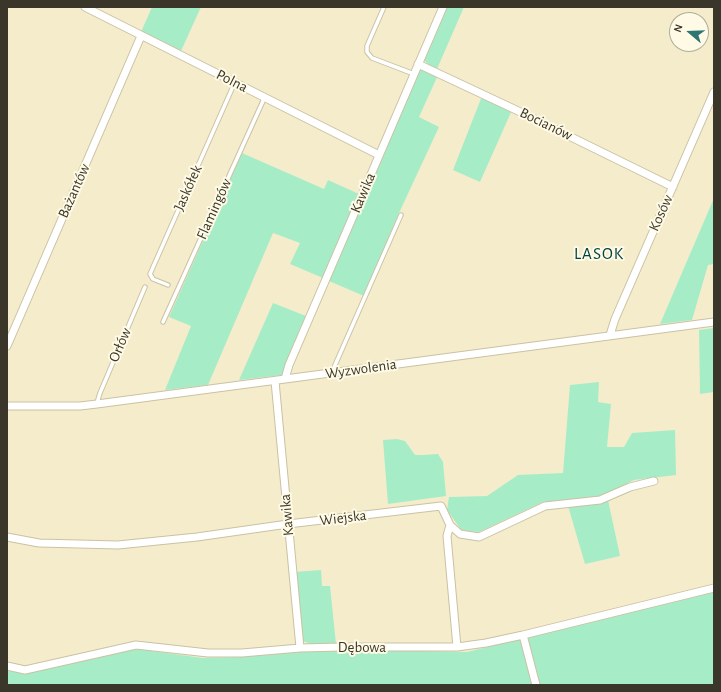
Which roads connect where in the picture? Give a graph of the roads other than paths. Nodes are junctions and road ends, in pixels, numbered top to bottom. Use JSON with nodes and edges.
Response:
{"nodes":[{"id":1,"x":84,"y":7,"type":"edge"},
{"id":2,"x":384,"y":7,"type":"edge"},
{"id":3,"x":443,"y":7,"type":"edge"},
{"id":4,"x":141,"y":36,"type":"junction"},
{"id":5,"x":418,"y":64,"type":"junction"},
{"id":6,"x":414,"y":74,"type":"junction"},
{"id":7,"x":235,"y":82,"type":"junction"},
{"id":8,"x":714,"y":92,"type":"edge"},
{"id":9,"x":262,"y":96,"type":"junction"},
{"id":10,"x":380,"y":155,"type":"junction"},
{"id":11,"x":673,"y":187,"type":"junction"},
{"id":12,"x":401,"y":215,"type":"dead end"},
{"id":13,"x":168,"y":285,"type":"dead end"},
{"id":14,"x":145,"y":287,"type":"dead end"},
{"id":15,"x":163,"y":322,"type":"dead end"},
{"id":16,"x":714,"y":322,"type":"edge"},
{"id":17,"x":610,"y":335,"type":"junction"},
{"id":18,"x":7,"y":346,"type":"edge"},
{"id":19,"x":332,"y":373,"type":"junction"},
{"id":20,"x":285,"y":379,"type":"junction"},
{"id":21,"x":275,"y":381,"type":"junction"},
{"id":22,"x":97,"y":404,"type":"junction"},
{"id":23,"x":7,"y":406,"type":"edge"},
{"id":24,"x":654,"y":481,"type":"dead end"},
{"id":25,"x":288,"y":524,"type":"junction"},
{"id":26,"x":450,"y":525,"type":"junction"},
{"id":27,"x":7,"y":537,"type":"edge"},
{"id":28,"x":714,"y":588,"type":"edge"},
{"id":29,"x":523,"y":635,"type":"junction"},
{"id":30,"x":300,"y":648,"type":"junction"},
{"id":31,"x":457,"y":648,"type":"junction"},
{"id":32,"x":7,"y":666,"type":"edge"},
{"id":33,"x":536,"y":685,"type":"edge"}],
"edges":[{"from":1,"to":4,"type":"street","name":"Polna"},
{"from":2,"to":6,"type":"lane"},
{"from":3,"to":5,"type":"street","name":"Kawika"},
{"from":4,"to":7,"type":"street","name":"Polna"},
{"from":4,"to":18,"type":"street","name":"Bażantów"},
{"from":5,"to":6,"type":"street","name":"Kawika"},
{"from":5,"to":11,"type":"street","name":"Bocianów"},
{"from":6,"to":10,"type":"street","name":"Kawika"},
{"from":7,"to":9,"type":"street","name":"Polna"},
{"from":7,"to":13,"type":"lane","name":"Jaskółek"},
{"from":8,"to":11,"type":"street","name":"Kosów"},
{"from":9,"to":10,"type":"street","name":"Polna"},
{"from":9,"to":15,"type":"lane","name":"Flamingów"},
{"from":10,"to":20,"type":"street","name":"Kawika"},
{"from":11,"to":17,"type":"street","name":"Kosów"},
{"from":12,"to":19,"type":"lane"},
{"from":14,"to":22,"type":"lane","name":"Orłów"},
{"from":16,"to":17,"type":"street","name":"Wyzwolenia"},
{"from":17,"to":19,"type":"street","name":"Wyzwolenia"},
{"from":19,"to":20,"type":"street","name":"Wyzwolenia"},
{"from":20,"to":21,"type":"street","name":"Wyzwolenia"},
{"from":21,"to":22,"type":"street","name":"Wyzwolenia"},
{"from":21,"to":25,"type":"street","name":"Kawika"},
{"from":22,"to":23,"type":"street","name":"Wyzwolenia"},
{"from":24,"to":26,"type":"street"},
{"from":25,"to":26,"type":"street","name":"Wiejska"},
{"from":25,"to":27,"type":"street","name":"Wiejska"},
{"from":25,"to":30,"type":"street","name":"Kawika"},
{"from":26,"to":31,"type":"street"},
{"from":28,"to":29,"type":"street","name":"Dębowa"},
{"from":29,"to":31,"type":"street","name":"Dębowa"},
{"from":29,"to":33,"type":"street"},
{"from":30,"to":31,"type":"street","name":"Dębowa"},
{"from":30,"to":32,"type":"street","name":"Dębowa"}]}
